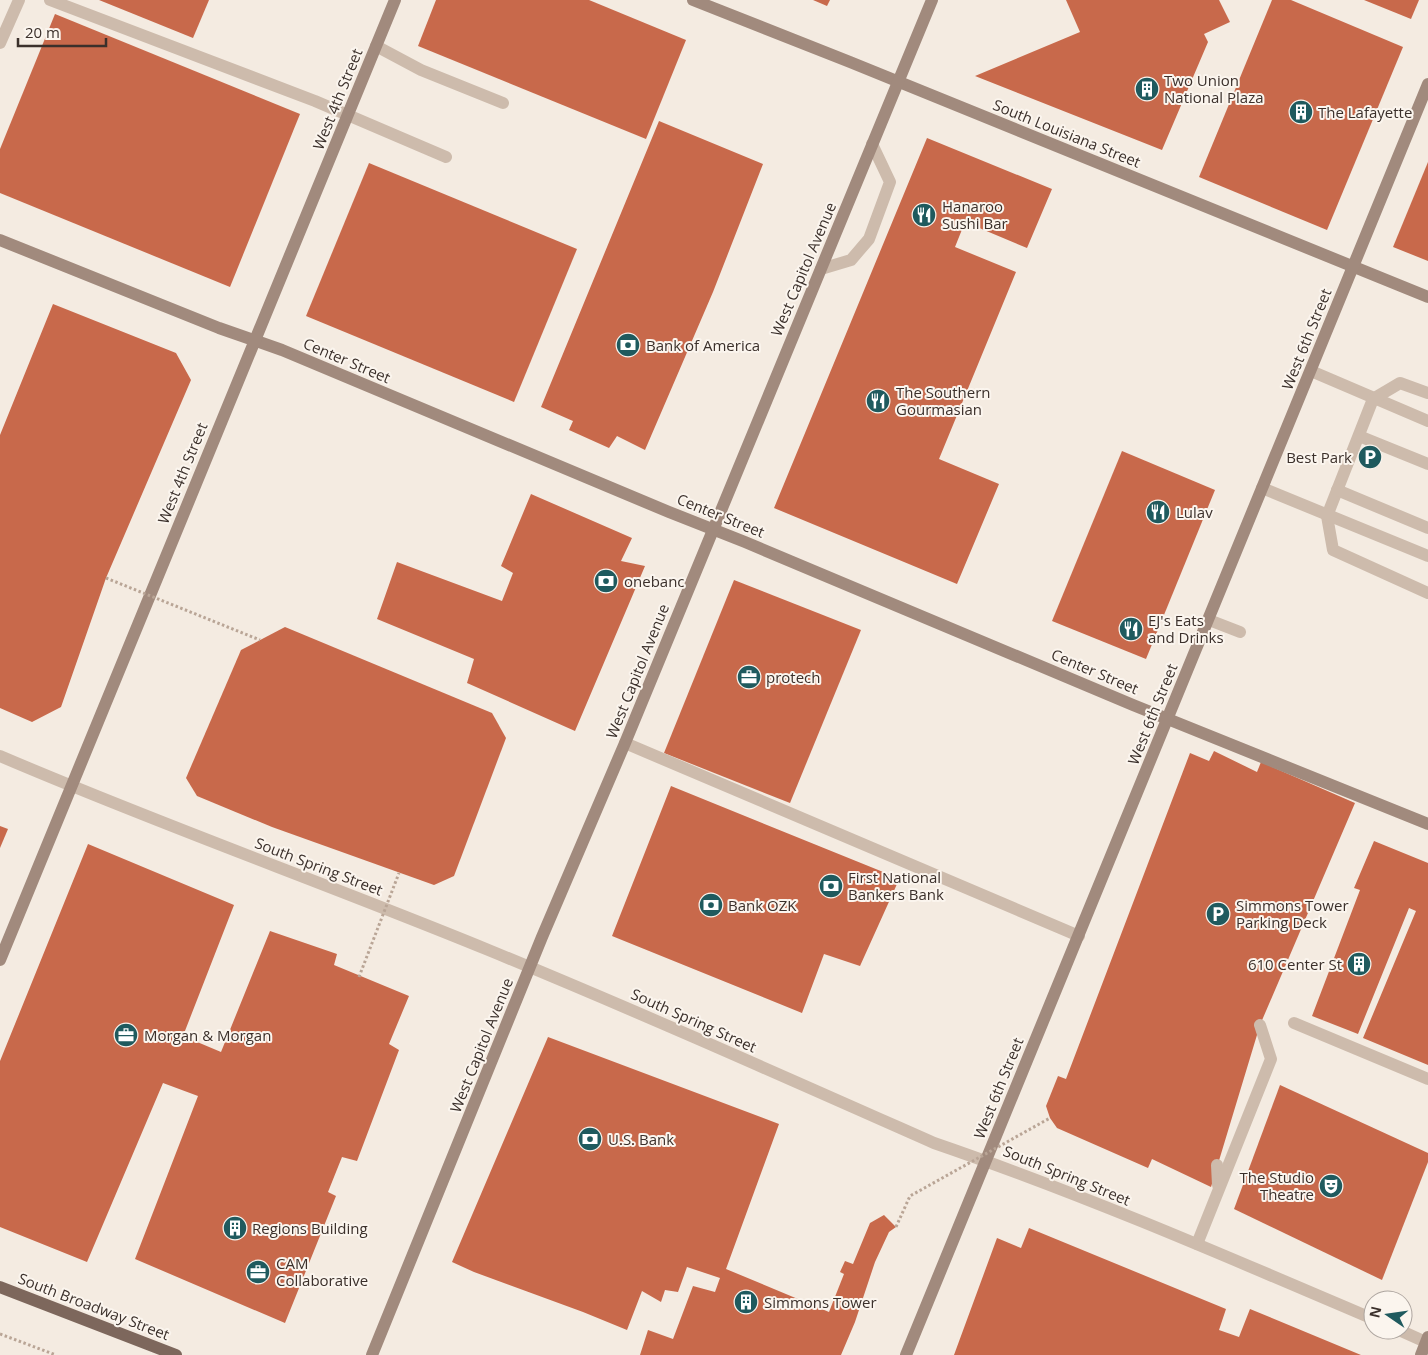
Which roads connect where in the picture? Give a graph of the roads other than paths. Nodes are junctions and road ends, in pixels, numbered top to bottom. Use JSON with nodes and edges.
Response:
{"nodes":[{"id":1,"x":19,"y":0,"type":"edge"},
{"id":2,"x":50,"y":0,"type":"edge"},
{"id":3,"x":395,"y":0,"type":"edge"},
{"id":4,"x":693,"y":0,"type":"edge"},
{"id":5,"x":932,"y":0,"type":"edge"},
{"id":6,"x":0,"y":43,"type":"edge"},
{"id":7,"x":376,"y":46,"type":"junction"},
{"id":8,"x":898,"y":82,"type":"junction"},
{"id":9,"x":1428,"y":84,"type":"edge"},
{"id":10,"x":503,"y":103,"type":"dead end"},
{"id":11,"x":349,"y":115,"type":"junction"},
{"id":12,"x":872,"y":144,"type":"junction"},
{"id":13,"x":446,"y":157,"type":"dead end"},
{"id":14,"x":0,"y":240,"type":"edge"},
{"id":15,"x":1353,"y":266,"type":"junction"},
{"id":16,"x":821,"y":269,"type":"junction"},
{"id":17,"x":1428,"y":297,"type":"edge"},
{"id":18,"x":254,"y":341,"type":"junction"},
{"id":19,"x":1311,"y":371,"type":"junction"},
{"id":20,"x":1428,"y":394,"type":"edge"},
{"id":21,"x":1373,"y":399,"type":"junction"},
{"id":22,"x":1428,"y":421,"type":"edge"},
{"id":23,"x":1358,"y":436,"type":"junction"},
{"id":24,"x":1428,"y":464,"type":"edge"},
{"id":25,"x":1262,"y":488,"type":"junction"},
{"id":26,"x":1337,"y":490,"type":"junction"},
{"id":27,"x":1327,"y":516,"type":"junction"},
{"id":28,"x":1428,"y":528,"type":"edge"},
{"id":29,"x":713,"y":529,"type":"junction"},
{"id":30,"x":1428,"y":556,"type":"edge"},
{"id":31,"x":1428,"y":593,"type":"edge"},
{"id":32,"x":1208,"y":620,"type":"junction"},
{"id":33,"x":1240,"y":632,"type":"dead end"},
{"id":34,"x":1168,"y":718,"type":"junction"},
{"id":35,"x":625,"y":743,"type":"junction"},
{"id":36,"x":0,"y":756,"type":"edge"},
{"id":37,"x":71,"y":787,"type":"junction"},
{"id":38,"x":1428,"y":824,"type":"edge"},
{"id":39,"x":1079,"y":936,"type":"junction"},
{"id":40,"x":0,"y":960,"type":"edge"},
{"id":41,"x":530,"y":967,"type":"junction"},
{"id":42,"x":1294,"y":1024,"type":"dead end"},
{"id":43,"x":1260,"y":1025,"type":"dead end"},
{"id":44,"x":1428,"y":1080,"type":"edge"},
{"id":45,"x":986,"y":1161,"type":"junction"},
{"id":46,"x":1217,"y":1165,"type":"dead end"},
{"id":47,"x":1218,"y":1190,"type":"junction"},
{"id":48,"x":1197,"y":1244,"type":"junction"},
{"id":49,"x":0,"y":1287,"type":"edge"},
{"id":50,"x":1363,"y":1315,"type":"edge"},
{"id":51,"x":1413,"y":1336,"type":"edge"},
{"id":52,"x":1427,"y":1341,"type":"edge"},
{"id":53,"x":176,"y":1355,"type":"edge"},
{"id":54,"x":372,"y":1355,"type":"edge"},
{"id":55,"x":906,"y":1355,"type":"edge"},
{"id":56,"x":1421,"y":1355,"type":"edge"}],
"edges":[{"from":1,"to":6,"type":"street"},
{"from":2,"to":11,"type":"street"},
{"from":3,"to":7,"type":"street","name":"West 4th Street"},
{"from":4,"to":8,"type":"street","name":"South Louisiana Street"},
{"from":5,"to":8,"type":"street","name":"West Capitol Avenue"},
{"from":7,"to":10,"type":"street"},
{"from":7,"to":11,"type":"street","name":"West 4th Street"},
{"from":8,"to":12,"type":"street","name":"West Capitol Avenue"},
{"from":8,"to":15,"type":"street","name":"South Louisiana Street"},
{"from":9,"to":15,"type":"street","name":"West 6th Street"},
{"from":11,"to":13,"type":"street"},
{"from":11,"to":18,"type":"street","name":"West 4th Street"},
{"from":12,"to":16,"type":"street","name":"West Capitol Avenue"},
{"from":12,"to":16,"type":"street"},
{"from":14,"to":18,"type":"street","name":"Center Street"},
{"from":15,"to":17,"type":"street","name":"South Louisiana Street"},
{"from":15,"to":19,"type":"street","name":"West 6th Street"},
{"from":16,"to":29,"type":"street","name":"West Capitol Avenue"},
{"from":18,"to":29,"type":"street","name":"Center Street"},
{"from":18,"to":37,"type":"street","name":"West 4th Street"},
{"from":19,"to":21,"type":"street"},
{"from":19,"to":25,"type":"street","name":"West 6th Street"},
{"from":20,"to":21,"type":"street"},
{"from":21,"to":22,"type":"street"},
{"from":21,"to":23,"type":"street"},
{"from":23,"to":24,"type":"street"},
{"from":23,"to":26,"type":"street"},
{"from":25,"to":27,"type":"street"},
{"from":25,"to":32,"type":"street","name":"West 6th Street"},
{"from":26,"to":27,"type":"street"},
{"from":26,"to":28,"type":"street"},
{"from":27,"to":30,"type":"street"},
{"from":27,"to":31,"type":"street"},
{"from":29,"to":34,"type":"street","name":"Center Street"},
{"from":29,"to":35,"type":"street","name":"West Capitol Avenue"},
{"from":32,"to":33,"type":"street"},
{"from":32,"to":34,"type":"street","name":"West 6th Street"},
{"from":34,"to":38,"type":"street","name":"Center Street"},
{"from":34,"to":39,"type":"street","name":"West 6th Street"},
{"from":35,"to":39,"type":"street"},
{"from":35,"to":41,"type":"street","name":"West Capitol Avenue"},
{"from":36,"to":37,"type":"street","name":"South Spring Street"},
{"from":37,"to":40,"type":"street","name":"West 4th Street"},
{"from":37,"to":41,"type":"street","name":"South Spring Street"},
{"from":39,"to":45,"type":"street","name":"West 6th Street"},
{"from":41,"to":45,"type":"street","name":"South Spring Street"},
{"from":41,"to":54,"type":"street","name":"West Capitol Avenue"},
{"from":42,"to":44,"type":"street"},
{"from":43,"to":47,"type":"street"},
{"from":45,"to":48,"type":"street","name":"South Spring Street"},
{"from":45,"to":55,"type":"street","name":"West 6th Street"},
{"from":46,"to":47,"type":"street"},
{"from":47,"to":48,"type":"street"},
{"from":48,"to":50,"type":"street","name":"South Spring Street"},
{"from":49,"to":53,"type":"main road","name":"South Broadway Street"},
{"from":51,"to":52,"type":"street"},
{"from":52,"to":56,"type":"street"}]}
